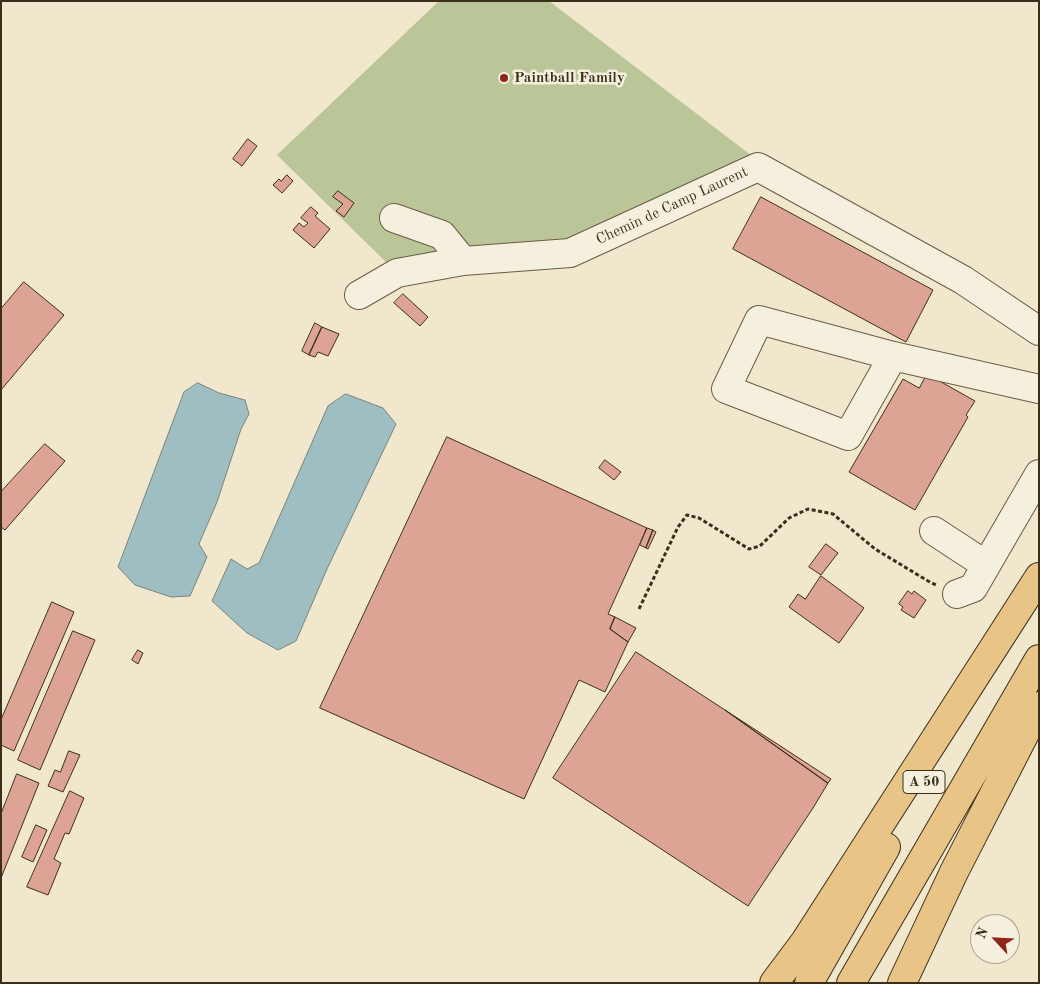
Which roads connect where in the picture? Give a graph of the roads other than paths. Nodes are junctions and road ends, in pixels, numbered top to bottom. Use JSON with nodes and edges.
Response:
{"nodes":[{"id":1,"x":394,"y":218,"type":"dead end"},
{"id":2,"x":463,"y":261,"type":"junction"},
{"id":3,"x":359,"y":295,"type":"dead end"},
{"id":4,"x":1039,"y":331,"type":"edge"},
{"id":5,"x":894,"y":356,"type":"junction"},
{"id":6,"x":1039,"y":389,"type":"edge"},
{"id":7,"x":1039,"y":474,"type":"edge"},
{"id":8,"x":934,"y":531,"type":"dead end"},
{"id":9,"x":986,"y":565,"type":"junction"},
{"id":10,"x":1039,"y":577,"type":"edge"},
{"id":11,"x":1039,"y":581,"type":"edge"},
{"id":12,"x":957,"y":594,"type":"road end"},
{"id":13,"x":1039,"y":659,"type":"edge"},
{"id":14,"x":1039,"y":706,"type":"edge"},
{"id":15,"x":774,"y":983,"type":"edge"},
{"id":16,"x":809,"y":983,"type":"edge"},
{"id":17,"x":852,"y":983,"type":"edge"},
{"id":18,"x":902,"y":983,"type":"edge"}],
"edges":[{"from":1,"to":2,"type":"street"},
{"from":2,"to":3,"type":"street","name":"Chemin de Camp Laurent"},
{"from":2,"to":4,"type":"street","name":"Chemin de Camp Laurent"},
{"from":5,"to":5,"type":"street"},
{"from":5,"to":6,"type":"street"},
{"from":7,"to":9,"type":"street"},
{"from":8,"to":9,"type":"street"},
{"from":9,"to":12,"type":"street"},
{"from":10,"to":15,"type":"highway"},
{"from":11,"to":16,"type":"highway","number":"A 50"},
{"from":13,"to":17,"type":"highway","number":"A 50"},
{"from":14,"to":18,"type":"highway"}]}
